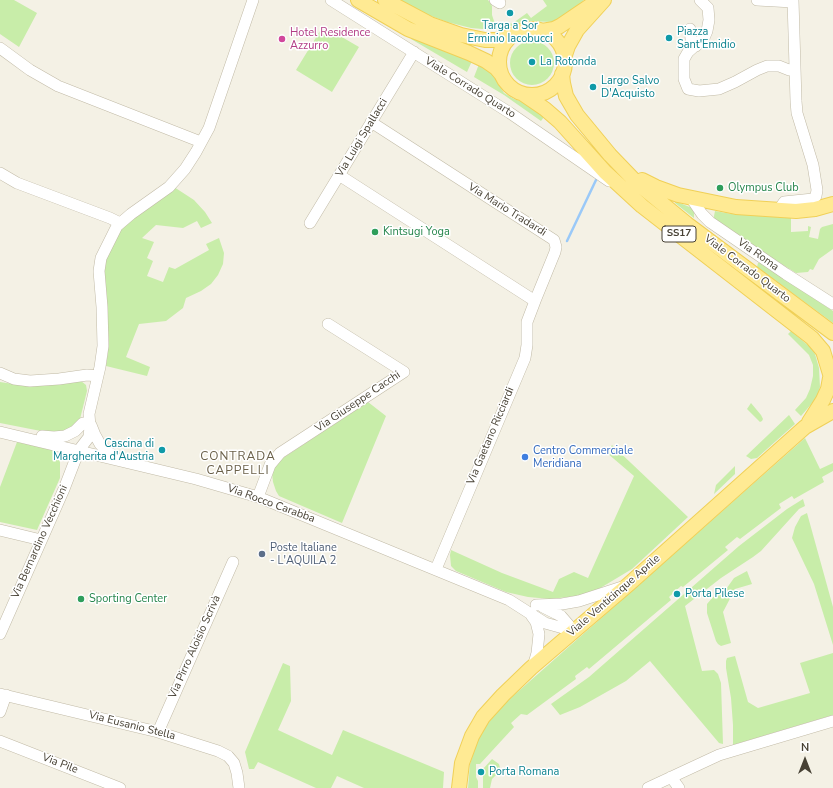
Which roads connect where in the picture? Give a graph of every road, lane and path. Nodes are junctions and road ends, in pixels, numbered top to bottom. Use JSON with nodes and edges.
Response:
{"nodes":[{"id":1,"x":251,"y":0,"type":"edge"},
{"id":2,"x":331,"y":0,"type":"edge"},
{"id":3,"x":358,"y":0,"type":"edge"},
{"id":4,"x":385,"y":0,"type":"edge"},
{"id":5,"x":595,"y":0,"type":"edge"},
{"id":6,"x":604,"y":0,"type":"edge"},
{"id":7,"x":700,"y":0,"type":"edge"},
{"id":8,"x":757,"y":0,"type":"edge"},
{"id":9,"x":789,"y":1,"type":"edge"},
{"id":10,"x":542,"y":31,"type":"junction"},
{"id":11,"x":687,"y":33,"type":"dead end"},
{"id":12,"x":512,"y":36,"type":"junction"},
{"id":13,"x":696,"y":46,"type":"junction"},
{"id":14,"x":0,"y":48,"type":"edge"},
{"id":15,"x":414,"y":52,"type":"junction"},
{"id":16,"x":564,"y":58,"type":"junction"},
{"id":17,"x":795,"y":70,"type":"junction"},
{"id":18,"x":501,"y":74,"type":"junction"},
{"id":19,"x":562,"y":74,"type":"junction"},
{"id":20,"x":523,"y":94,"type":"junction"},
{"id":21,"x":371,"y":122,"type":"junction"},
{"id":22,"x":201,"y":142,"type":"junction"},
{"id":23,"x":620,"y":166,"type":"junction"},
{"id":24,"x":0,"y":173,"type":"edge"},
{"id":25,"x":339,"y":175,"type":"junction"},
{"id":26,"x":628,"y":193,"type":"junction"},
{"id":27,"x":691,"y":198,"type":"junction"},
{"id":28,"x":833,"y":204,"type":"edge"},
{"id":29,"x":781,"y":211,"type":"junction"},
{"id":30,"x":120,"y":223,"type":"junction"},
{"id":31,"x":310,"y":223,"type":"dead end"},
{"id":32,"x":535,"y":301,"type":"junction"},
{"id":33,"x":833,"y":304,"type":"edge"},
{"id":34,"x":328,"y":324,"type":"dead end"},
{"id":35,"x":833,"y":333,"type":"edge"},
{"id":36,"x":0,"y":373,"type":"edge"},
{"id":37,"x":98,"y":376,"type":"junction"},
{"id":38,"x":832,"y":377,"type":"edge"},
{"id":39,"x":833,"y":411,"type":"edge"},
{"id":40,"x":88,"y":420,"type":"junction"},
{"id":41,"x":805,"y":427,"type":"junction"},
{"id":42,"x":0,"y":432,"type":"edge"},
{"id":43,"x":18,"y":436,"type":"junction"},
{"id":44,"x":79,"y":450,"type":"junction"},
{"id":45,"x":120,"y":460,"type":"junction"},
{"id":46,"x":258,"y":496,"type":"junction"},
{"id":47,"x":0,"y":530,"type":"edge"},
{"id":48,"x":41,"y":540,"type":"junction"},
{"id":49,"x":233,"y":562,"type":"dead end"},
{"id":50,"x":436,"y":569,"type":"junction"},
{"id":51,"x":629,"y":584,"type":"junction"},
{"id":52,"x":533,"y":609,"type":"junction"},
{"id":53,"x":574,"y":631,"type":"junction"},
{"id":54,"x":0,"y":634,"type":"edge"},
{"id":55,"x":533,"y":667,"type":"junction"},
{"id":56,"x":2,"y":694,"type":"edge"},
{"id":57,"x":0,"y":712,"type":"edge"},
{"id":58,"x":833,"y":721,"type":"edge"},
{"id":59,"x":158,"y":732,"type":"junction"},
{"id":60,"x":0,"y":741,"type":"edge"},
{"id":61,"x":671,"y":777,"type":"junction"},
{"id":62,"x":120,"y":788,"type":"edge"},
{"id":63,"x":239,"y":788,"type":"edge"},
{"id":64,"x":459,"y":788,"type":"edge"},
{"id":65,"x":648,"y":788,"type":"edge"},
{"id":66,"x":679,"y":788,"type":"edge"}],
"edges":[{"from":1,"to":22,"type":"street"},
{"from":2,"to":15,"type":"street","name":"Viale Corrado Quarto"},
{"from":3,"to":18,"type":"main road","name":"Viale Corrado Quarto","number":"SS17"},
{"from":4,"to":12,"type":"main road"},
{"from":5,"to":10,"type":"main road"},
{"from":6,"to":16,"type":"main road"},
{"from":7,"to":13,"type":"street"},
{"from":8,"to":9,"type":"street"},
{"from":9,"to":17,"type":"street"},
{"from":10,"to":12,"type":"main road"},
{"from":10,"to":16,"type":"main road"},
{"from":11,"to":13,"type":"street"},
{"from":12,"to":18,"type":"main road"},
{"from":13,"to":17,"type":"street"},
{"from":14,"to":22,"type":"street"},
{"from":15,"to":21,"type":"street","name":"Via Luigi Spallacci"},
{"from":15,"to":26,"type":"street","name":"Viale Corrado Quarto"},
{"from":16,"to":19,"type":"main road","number":"SS17"},
{"from":17,"to":29,"type":"street"},
{"from":18,"to":20,"type":"main road","number":"SS17"},
{"from":19,"to":20,"type":"main road"},
{"from":19,"to":23,"type":"main road","name":"Viale Corrado Quarto","number":"SS17"},
{"from":20,"to":26,"type":"main road","name":"Viale Corrado Quarto","number":"SS17"},
{"from":21,"to":25,"type":"street","name":"Via Luigi Spallacci"},
{"from":21,"to":32,"type":"street","name":"Via Mario Tradardi"},
{"from":22,"to":30,"type":"street"},
{"from":23,"to":27,"type":"main road"},
{"from":23,"to":35,"type":"main road","name":"Viale Corrado Quarto","number":"SS17"},
{"from":24,"to":30,"type":"street"},
{"from":25,"to":31,"type":"street","name":"Via Luigi Spallacci"},
{"from":25,"to":32,"type":"street"},
{"from":26,"to":38,"type":"main road","name":"Viale Corrado Quarto","number":"SS17"},
{"from":27,"to":29,"type":"main road"},
{"from":27,"to":33,"type":"street","name":"Via Roma"},
{"from":28,"to":29,"type":"main road"},
{"from":30,"to":37,"type":"street","name":"Via Bernardino Vecchioni"},
{"from":32,"to":50,"type":"street","name":"Via Gaetano Ricciardi"},
{"from":34,"to":46,"type":"street","name":"Via Giuseppe Cacchi"},
{"from":36,"to":37,"type":"street"},
{"from":37,"to":40,"type":"street","name":"Via Bernardino Vecchioni"},
{"from":38,"to":41,"type":"main road","name":"Viale Venticinque Aprile"},
{"from":39,"to":41,"type":"main road","name":"Viale Venticinque Aprile"},
{"from":40,"to":43,"type":"street"},
{"from":40,"to":44,"type":"street","name":"Via Bernardino Vecchioni"},
{"from":40,"to":45,"type":"street"},
{"from":41,"to":51,"type":"main road","name":"Viale Venticinque Aprile"},
{"from":42,"to":43,"type":"street","name":"Via Rocco Carabba"},
{"from":43,"to":44,"type":"street","name":"Via Rocco Carabba"},
{"from":44,"to":45,"type":"street","name":"Via Rocco Carabba"},
{"from":44,"to":48,"type":"street","name":"Via Bernardino Vecchioni"},
{"from":45,"to":46,"type":"street","name":"Via Rocco Carabba"},
{"from":46,"to":50,"type":"street","name":"Via Rocco Carabba"},
{"from":47,"to":48,"type":"street"},
{"from":48,"to":54,"type":"street","name":"Via Bernardino Vecchioni"},
{"from":49,"to":59,"type":"street","name":"Via Pirro Aloisio Scrivà"},
{"from":50,"to":52,"type":"street","name":"Via Rocco Carabba"},
{"from":51,"to":52,"type":"street"},
{"from":51,"to":53,"type":"main road","name":"Viale Venticinque Aprile"},
{"from":52,"to":53,"type":"street","name":"Via Rocco Carabba"},
{"from":52,"to":55,"type":"street"},
{"from":53,"to":55,"type":"main road","name":"Viale Venticinque Aprile"},
{"from":55,"to":64,"type":"main road","name":"Viale Venticinque Aprile"},
{"from":56,"to":57,"type":"street"},
{"from":56,"to":59,"type":"street","name":"Via Eusanio Stella"},
{"from":58,"to":61,"type":"street"},
{"from":59,"to":63,"type":"street","name":"Via Eusanio Stella"},
{"from":60,"to":62,"type":"street","name":"Via Pile"},
{"from":61,"to":65,"type":"street"},
{"from":61,"to":66,"type":"street"}]}
